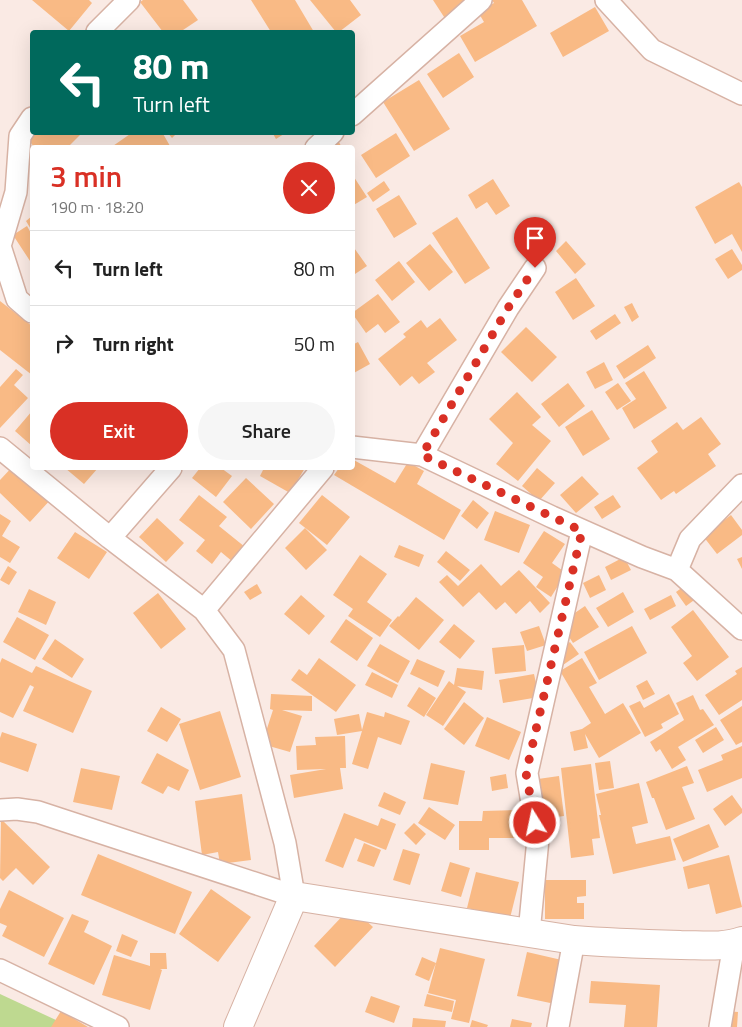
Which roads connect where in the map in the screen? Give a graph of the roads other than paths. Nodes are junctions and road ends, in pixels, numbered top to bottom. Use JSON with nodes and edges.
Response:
{"nodes":[{"id":1,"x":129,"y":0,"type":"edge"},
{"id":2,"x":481,"y":0,"type":"edge"},
{"id":3,"x":606,"y":0,"type":"edge"},
{"id":4,"x":99,"y":30,"type":"edge"},
{"id":5,"x":742,"y":94,"type":"edge"},
{"id":6,"x":355,"y":112,"type":"edge"},
{"id":7,"x":30,"y":121,"type":"edge"},
{"id":8,"x":330,"y":135,"type":"edge"},
{"id":9,"x":319,"y":145,"type":"edge"},
{"id":10,"x":24,"y":187,"type":"edge"},
{"id":11,"x":535,"y":268,"type":"dead end"},
{"id":12,"x":30,"y":310,"type":"edge"},
{"id":13,"x":355,"y":448,"type":"edge"},
{"id":14,"x":422,"y":455,"type":"junction"},
{"id":15,"x":3,"y":456,"type":"edge"},
{"id":16,"x":169,"y":470,"type":"edge"},
{"id":17,"x":321,"y":470,"type":"edge"},
{"id":18,"x":742,"y":485,"type":"edge"},
{"id":19,"x":582,"y":531,"type":"junction"},
{"id":20,"x":110,"y":538,"type":"junction"},
{"id":21,"x":677,"y":570,"type":"junction"},
{"id":22,"x":204,"y":610,"type":"junction"},
{"id":23,"x":742,"y":629,"type":"edge"},
{"id":24,"x":0,"y":810,"type":"edge"},
{"id":25,"x":294,"y":896,"type":"junction"},
{"id":26,"x":529,"y":933,"type":"junction"},
{"id":27,"x":574,"y":940,"type":"junction"},
{"id":28,"x":738,"y":942,"type":"edge"},
{"id":29,"x":0,"y":970,"type":"edge"},
{"id":30,"x":118,"y":1027,"type":"edge"},
{"id":31,"x":238,"y":1027,"type":"edge"},
{"id":32,"x":558,"y":1027,"type":"edge"},
{"id":33,"x":720,"y":1027,"type":"edge"}],
"edges":[{"from":1,"to":4,"type":"street"},
{"from":2,"to":6,"type":"street"},
{"from":3,"to":5,"type":"street"},
{"from":7,"to":10,"type":"street"},
{"from":8,"to":9,"type":"street"},
{"from":10,"to":12,"type":"street"},
{"from":11,"to":14,"type":"street"},
{"from":13,"to":14,"type":"street"},
{"from":14,"to":19,"type":"street"},
{"from":15,"to":20,"type":"street"},
{"from":16,"to":20,"type":"street"},
{"from":17,"to":22,"type":"street"},
{"from":18,"to":21,"type":"street"},
{"from":19,"to":21,"type":"street"},
{"from":19,"to":26,"type":"street"},
{"from":20,"to":22,"type":"street"},
{"from":21,"to":23,"type":"street"},
{"from":22,"to":25,"type":"street"},
{"from":24,"to":25,"type":"street"},
{"from":25,"to":26,"type":"main road"},
{"from":25,"to":31,"type":"main road"},
{"from":26,"to":27,"type":"main road"},
{"from":27,"to":28,"type":"main road"},
{"from":27,"to":32,"type":"street"},
{"from":28,"to":33,"type":"street"},
{"from":29,"to":30,"type":"street"}]}
